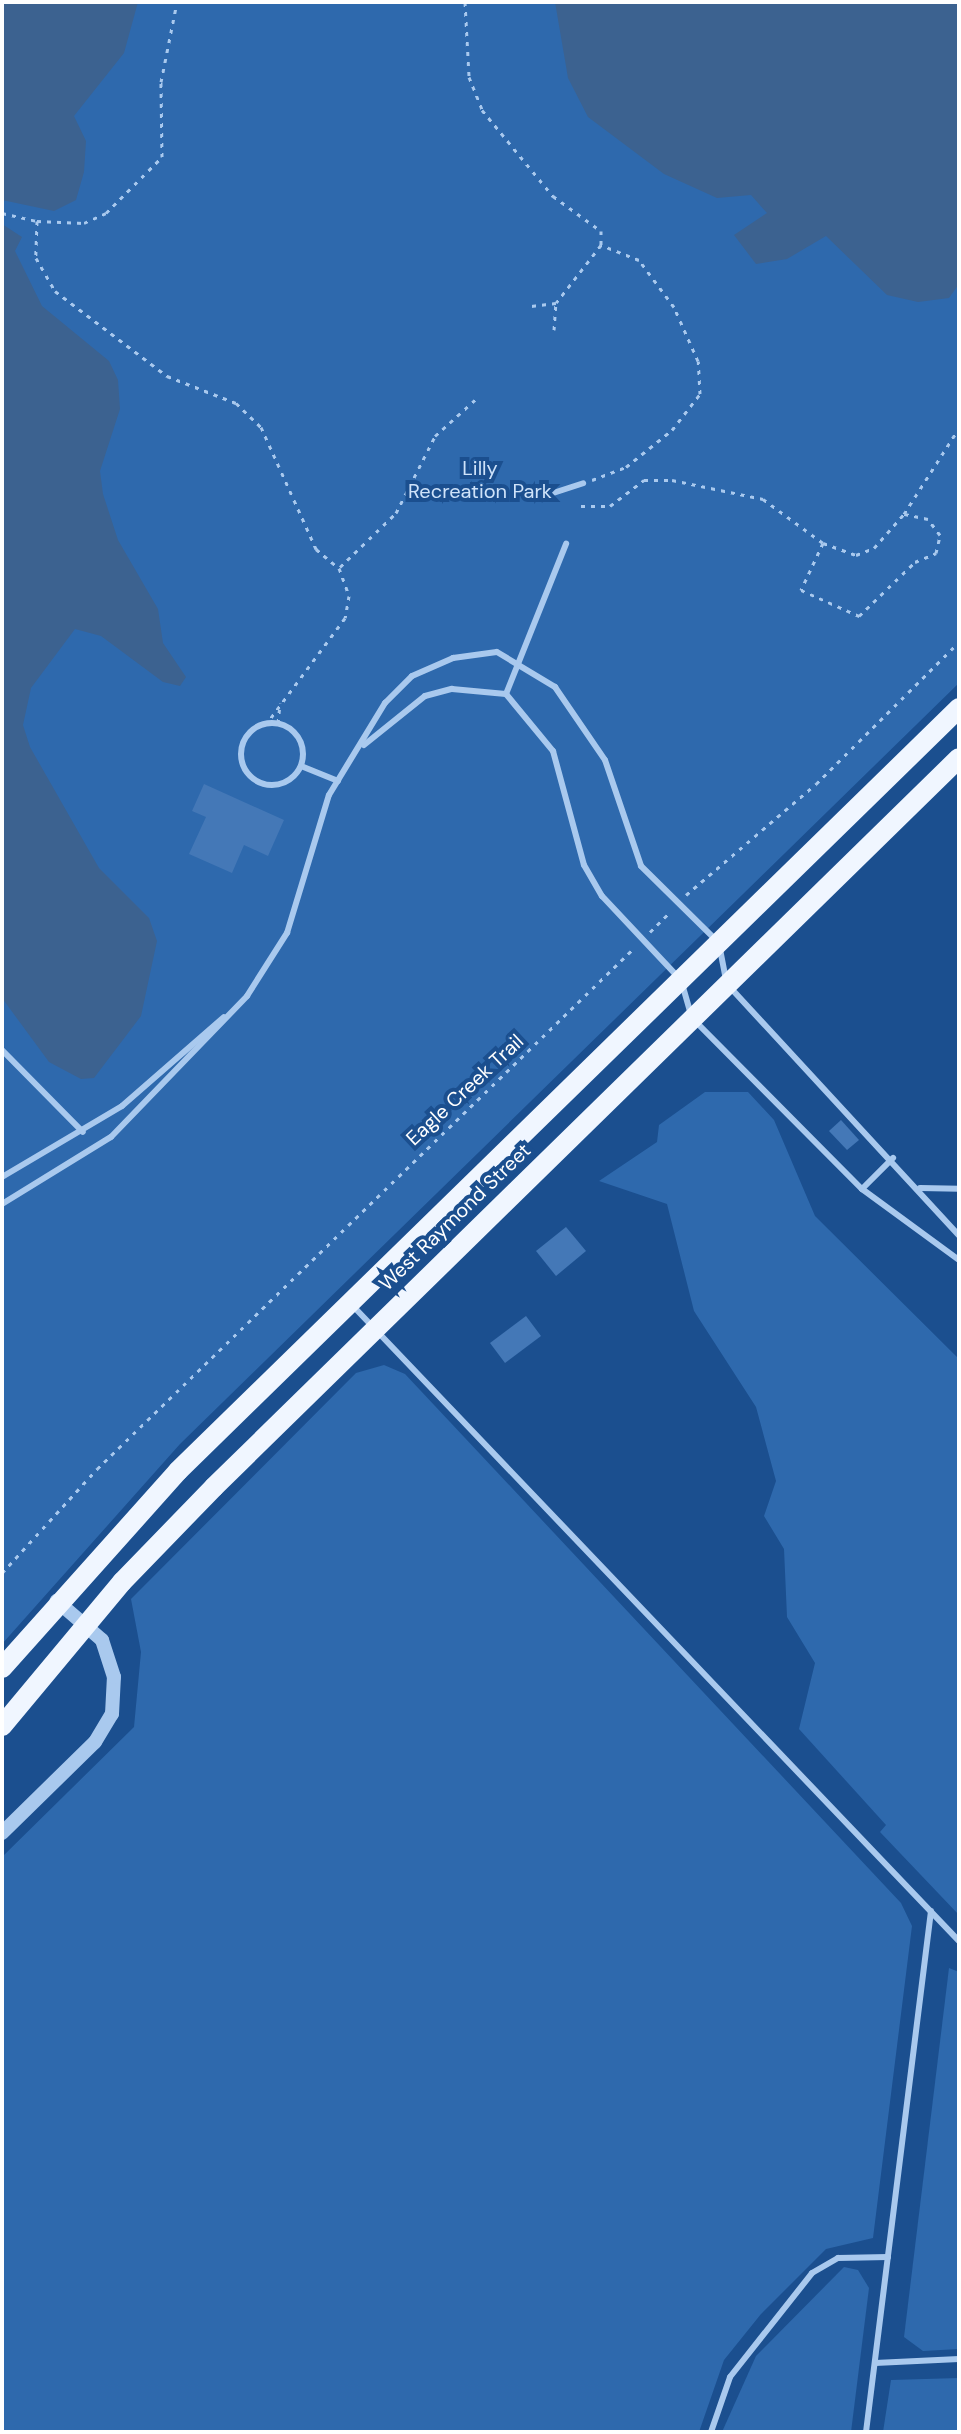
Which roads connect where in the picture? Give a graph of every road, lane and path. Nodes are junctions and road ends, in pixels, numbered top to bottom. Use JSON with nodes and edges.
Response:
{"nodes":[{"id":1,"x":177,"y":2,"type":"edge"},
{"id":2,"x":465,"y":2,"type":"edge"},
{"id":3,"x":2,"y":213,"type":"edge"},
{"id":4,"x":37,"y":221,"type":"junction"},
{"id":5,"x":601,"y":245,"type":"junction"},
{"id":6,"x":556,"y":303,"type":"junction"},
{"id":7,"x":531,"y":306,"type":"dead end"},
{"id":8,"x":554,"y":330,"type":"dead end"},
{"id":9,"x":476,"y":399,"type":"dead end"},
{"id":10,"x":959,"y":428,"type":"edge"},
{"id":11,"x":583,"y":483,"type":"joint"},
{"id":12,"x":547,"y":495,"type":"dead end"},
{"id":13,"x":581,"y":506,"type":"dead end"},
{"id":14,"x":904,"y":514,"type":"junction"},
{"id":15,"x":823,"y":543,"type":"junction"},
{"id":16,"x":566,"y":544,"type":"dead end"},
{"id":17,"x":339,"y":568,"type":"junction"},
{"id":18,"x":959,"y":642,"type":"edge"},
{"id":19,"x":523,"y":662,"type":"junction"},
{"id":20,"x":506,"y":694,"type":"junction"},
{"id":21,"x":280,"y":701,"type":"junction"},
{"id":22,"x":959,"y":708,"type":"edge"},
{"id":23,"x":267,"y":723,"type":"junction"},
{"id":24,"x":278,"y":723,"type":"junction"},
{"id":25,"x":359,"y":751,"type":"junction"},
{"id":26,"x":959,"y":758,"type":"edge"},
{"id":27,"x":301,"y":766,"type":"junction"},
{"id":28,"x":338,"y":781,"type":"junction"},
{"id":29,"x":679,"y":904,"type":"junction"},
{"id":30,"x":642,"y":939,"type":"junction"},
{"id":31,"x":719,"y":943,"type":"junction"},
{"id":32,"x":681,"y":980,"type":"junction"},
{"id":33,"x":727,"y":984,"type":"junction"},
{"id":34,"x":247,"y":996,"type":"junction"},
{"id":35,"x":692,"y":1018,"type":"junction"},
{"id":36,"x":2,"y":1050,"type":"edge"},
{"id":37,"x":83,"y":1132,"type":"junction"},
{"id":38,"x":893,"y":1158,"type":"junction"},
{"id":39,"x":2,"y":1177,"type":"edge"},
{"id":40,"x":919,"y":1188,"type":"junction"},
{"id":41,"x":862,"y":1189,"type":"junction"},
{"id":42,"x":959,"y":1189,"type":"edge"},
{"id":43,"x":2,"y":1204,"type":"edge"},
{"id":44,"x":959,"y":1235,"type":"edge"},
{"id":45,"x":959,"y":1260,"type":"edge"},
{"id":46,"x":350,"y":1302,"type":"junction"},
{"id":47,"x":375,"y":1329,"type":"junction"},
{"id":48,"x":2,"y":1573,"type":"edge"},
{"id":49,"x":57,"y":1601,"type":"junction"},
{"id":50,"x":84,"y":1624,"type":"junction"},
{"id":51,"x":2,"y":1668,"type":"edge"},
{"id":52,"x":2,"y":1726,"type":"edge"},
{"id":53,"x":2,"y":1833,"type":"edge"},
{"id":54,"x":931,"y":1911,"type":"junction"},
{"id":55,"x":959,"y":1941,"type":"edge"},
{"id":56,"x":888,"y":2257,"type":"junction"},
{"id":57,"x":959,"y":2359,"type":"edge"},
{"id":58,"x":875,"y":2363,"type":"junction"},
{"id":59,"x":711,"y":2432,"type":"edge"},
{"id":60,"x":866,"y":2432,"type":"edge"}],
"edges":[{"from":1,"to":4,"type":"path"},
{"from":2,"to":5,"type":"path"},
{"from":3,"to":4,"type":"path"},
{"from":4,"to":17,"type":"path"},
{"from":5,"to":6,"type":"path"},
{"from":5,"to":11,"type":"path"},
{"from":6,"to":7,"type":"path"},
{"from":6,"to":8,"type":"path"},
{"from":9,"to":17,"type":"path"},
{"from":10,"to":14,"type":"path"},
{"from":11,"to":12,"type":"lane"},
{"from":13,"to":15,"type":"path"},
{"from":14,"to":15,"type":"path"},
{"from":14,"to":15,"type":"path"},
{"from":16,"to":19,"type":"lane"},
{"from":17,"to":21,"type":"path"},
{"from":18,"to":29,"type":"path","name":"Eagle Creek Trail"},
{"from":19,"to":20,"type":"lane"},
{"from":19,"to":25,"type":"lane"},
{"from":19,"to":29,"type":"lane"},
{"from":20,"to":25,"type":"lane"},
{"from":20,"to":30,"type":"lane"},
{"from":21,"to":23,"type":"path"},
{"from":21,"to":24,"type":"path"},
{"from":22,"to":31,"type":"main road","name":"West Raymond Street"},
{"from":23,"to":24,"type":"lane"},
{"from":23,"to":27,"type":"lane"},
{"from":24,"to":27,"type":"lane"},
{"from":25,"to":28,"type":"lane"},
{"from":26,"to":33,"type":"main road","name":"West Raymond Street"},
{"from":27,"to":28,"type":"lane"},
{"from":28,"to":34,"type":"lane"},
{"from":29,"to":30,"type":"path","name":"Eagle Creek Trail"},
{"from":29,"to":31,"type":"lane"},
{"from":30,"to":32,"type":"lane"},
{"from":30,"to":48,"type":"path","name":"Eagle Creek Trail"},
{"from":31,"to":32,"type":"main road","name":"West Raymond Street"},
{"from":31,"to":33,"type":"lane"},
{"from":32,"to":35,"type":"lane"},
{"from":32,"to":46,"type":"main road","name":"West Raymond Street"},
{"from":33,"to":35,"type":"main road","name":"West Raymond Street"},
{"from":33,"to":38,"type":"lane"},
{"from":34,"to":37,"type":"lane"},
{"from":34,"to":43,"type":"lane"},
{"from":35,"to":41,"type":"lane"},
{"from":35,"to":47,"type":"main road","name":"West Raymond Street"},
{"from":36,"to":37,"type":"lane"},
{"from":37,"to":39,"type":"lane"},
{"from":38,"to":40,"type":"lane"},
{"from":38,"to":41,"type":"lane"},
{"from":40,"to":42,"type":"lane"},
{"from":40,"to":44,"type":"lane"},
{"from":41,"to":45,"type":"lane"},
{"from":46,"to":47,"type":"lane"},
{"from":46,"to":49,"type":"main road","name":"West Raymond Street"},
{"from":47,"to":50,"type":"main road","name":"West Raymond Street"},
{"from":47,"to":54,"type":"lane"},
{"from":49,"to":50,"type":"street"},
{"from":49,"to":51,"type":"main road","name":"West Raymond Street"},
{"from":50,"to":52,"type":"main road","name":"West Raymond Street"},
{"from":50,"to":53,"type":"street"},
{"from":54,"to":55,"type":"lane"},
{"from":54,"to":56,"type":"lane"},
{"from":56,"to":58,"type":"lane"},
{"from":56,"to":59,"type":"lane"},
{"from":57,"to":58,"type":"lane"},
{"from":58,"to":60,"type":"lane"}]}
